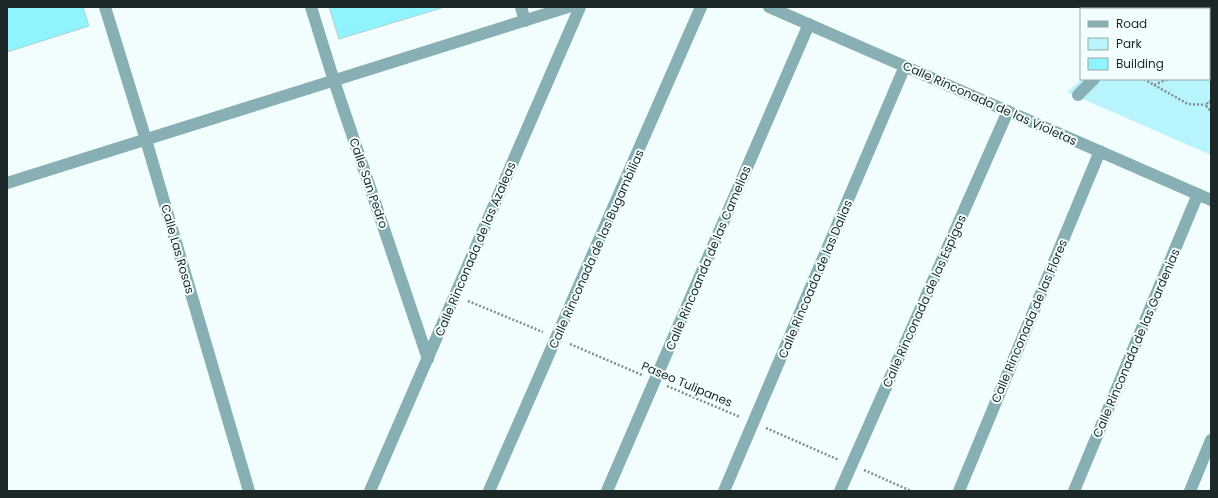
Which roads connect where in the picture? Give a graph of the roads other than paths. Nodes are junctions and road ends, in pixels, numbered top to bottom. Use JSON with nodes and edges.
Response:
{"nodes":[{"id":1,"x":105,"y":7,"type":"edge"},
{"id":2,"x":311,"y":7,"type":"edge"},
{"id":3,"x":521,"y":7,"type":"edge"},
{"id":4,"x":568,"y":7,"type":"edge"},
{"id":5,"x":580,"y":7,"type":"edge"},
{"id":6,"x":701,"y":7,"type":"edge"},
{"id":7,"x":769,"y":7,"type":"edge"},
{"id":8,"x":525,"y":21,"type":"junction"},
{"id":9,"x":809,"y":24,"type":"junction"},
{"id":10,"x":905,"y":66,"type":"junction"},
{"id":11,"x":1093,"y":80,"type":"edge"},
{"id":12,"x":334,"y":81,"type":"junction"},
{"id":13,"x":1078,"y":95,"type":"dead end"},
{"id":14,"x":1008,"y":111,"type":"junction"},
{"id":15,"x":146,"y":140,"type":"junction"},
{"id":16,"x":1100,"y":151,"type":"junction"},
{"id":17,"x":7,"y":184,"type":"edge"},
{"id":18,"x":1198,"y":194,"type":"junction"},
{"id":19,"x":1211,"y":200,"type":"edge"},
{"id":20,"x":428,"y":359,"type":"junction"},
{"id":21,"x":1211,"y":440,"type":"edge"},
{"id":22,"x":249,"y":491,"type":"edge"},
{"id":23,"x":370,"y":491,"type":"edge"},
{"id":24,"x":490,"y":491,"type":"edge"},
{"id":25,"x":607,"y":491,"type":"edge"},
{"id":26,"x":724,"y":491,"type":"edge"},
{"id":27,"x":840,"y":491,"type":"edge"},
{"id":28,"x":959,"y":491,"type":"edge"},
{"id":29,"x":1074,"y":491,"type":"edge"},
{"id":30,"x":1190,"y":491,"type":"edge"}],
"edges":[{"from":1,"to":15,"type":"street","name":"Calle Las Rosas"},
{"from":2,"to":12,"type":"street","name":"Calle San Pedro"},
{"from":3,"to":8,"type":"street"},
{"from":4,"to":8,"type":"street"},
{"from":5,"to":20,"type":"street","name":"Calle Rinconada de las Azaleas"},
{"from":6,"to":24,"type":"street","name":"Calle Rinconada de las Bugambilias"},
{"from":7,"to":9,"type":"street","name":"Calle Rinconada de las Violetas"},
{"from":8,"to":12,"type":"street"},
{"from":9,"to":10,"type":"street","name":"Calle Rinconada de las Violetas"},
{"from":9,"to":25,"type":"street","name":"Calle Rincoanda de las Camelias"},
{"from":10,"to":14,"type":"street","name":"Calle Rinconada de las Violetas"},
{"from":10,"to":26,"type":"street","name":"Calle Rincoada de las Dalias"},
{"from":11,"to":13,"type":"street"},
{"from":12,"to":15,"type":"street"},
{"from":12,"to":20,"type":"street","name":"Calle San Pedro"},
{"from":14,"to":16,"type":"street","name":"Calle Rinconada de las Violetas"},
{"from":14,"to":27,"type":"street","name":"Calle Rinconada de las Espigas"},
{"from":15,"to":17,"type":"street"},
{"from":15,"to":22,"type":"street","name":"Calle Las Rosas"},
{"from":16,"to":18,"type":"street","name":"Calle Rinconada de las Violetas"},
{"from":16,"to":28,"type":"street","name":"Calle Rinconada de las Flores"},
{"from":18,"to":19,"type":"street","name":"Calle Rinconada de las Violetas"},
{"from":18,"to":29,"type":"street","name":"Calle Rinconada de las Gardenias"},
{"from":20,"to":23,"type":"street","name":"Calle Rinconada de las Azaleas"},
{"from":21,"to":30,"type":"street"}]}
